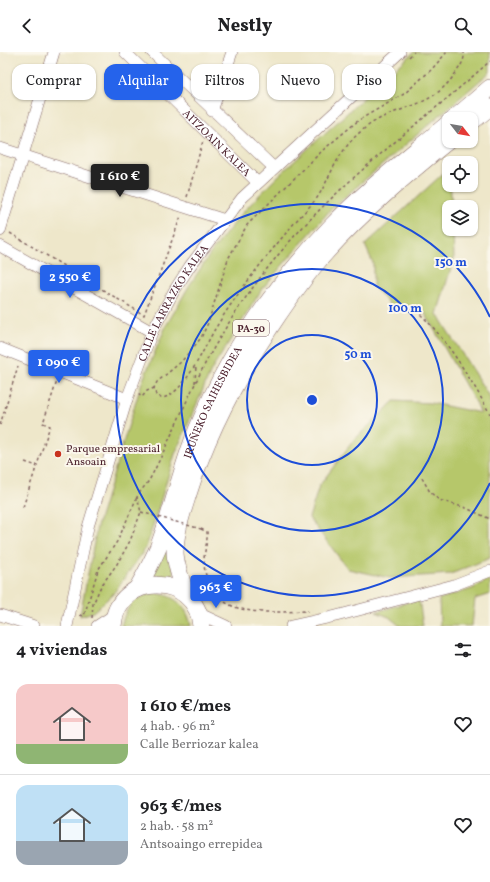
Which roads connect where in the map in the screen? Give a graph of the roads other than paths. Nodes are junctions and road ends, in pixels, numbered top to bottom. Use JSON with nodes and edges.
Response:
{"nodes":[{"id":1,"x":54,"y":52,"type":"edge"},
{"id":2,"x":125,"y":52,"type":"edge"},
{"id":3,"x":232,"y":52,"type":"edge"},
{"id":4,"x":157,"y":54,"type":"edge"},
{"id":5,"x":402,"y":56,"type":"edge"},
{"id":6,"x":490,"y":88,"type":"edge"},
{"id":7,"x":490,"y":107,"type":"edge"},
{"id":8,"x":212,"y":111,"type":"junction"},
{"id":9,"x":462,"y":112,"type":"edge"},
{"id":10,"x":478,"y":116,"type":"edge"},
{"id":11,"x":442,"y":129,"type":"edge"},
{"id":12,"x":442,"y":146,"type":"edge"},
{"id":13,"x":0,"y":148,"type":"edge"},
{"id":14,"x":23,"y":156,"type":"junction"},
{"id":15,"x":273,"y":167,"type":"junction"},
{"id":16,"x":257,"y":182,"type":"junction"},
{"id":17,"x":224,"y":220,"type":"junction"},
{"id":18,"x":0,"y":229,"type":"edge"},
{"id":19,"x":0,"y":246,"type":"edge"},
{"id":20,"x":152,"y":332,"type":"junction"},
{"id":21,"x":0,"y":348,"type":"edge"},
{"id":22,"x":134,"y":398,"type":"junction"},
{"id":23,"x":490,"y":571,"type":"edge"},
{"id":24,"x":137,"y":589,"type":"junction"},
{"id":25,"x":187,"y":596,"type":"junction"},
{"id":26,"x":0,"y":615,"type":"edge"},
{"id":27,"x":200,"y":619,"type":"edge"},
{"id":28,"x":113,"y":621,"type":"edge"},
{"id":29,"x":34,"y":626,"type":"edge"},
{"id":30,"x":67,"y":626,"type":"edge"},
{"id":31,"x":97,"y":626,"type":"edge"},
{"id":32,"x":226,"y":626,"type":"edge"},
{"id":33,"x":291,"y":626,"type":"edge"}],
"edges":[{"from":1,"to":14,"type":"street"},
{"from":2,"to":16,"type":"street","name":"AITZOAIN KALEA"},
{"from":3,"to":8,"type":"street"},
{"from":4,"to":8,"type":"street","name":"AITZOAIN KALEA"},
{"from":5,"to":15,"type":"street","name":"CALLE LARRAZKO KALEA"},
{"from":6,"to":9,"type":"highway"},
{"from":7,"to":10,"type":"highway"},
{"from":8,"to":15,"type":"street","name":"AITZOAIN KALEA"},
{"from":11,"to":24,"type":"highway","name":"IRUÑEKO SAIHESBIDEA","number":"PA-30"},
{"from":12,"to":25,"type":"highway","name":"IRUÑEKO SAIHESBIDEA","number":"PA-30"},
{"from":13,"to":14,"type":"street"},
{"from":14,"to":17,"type":"street"},
{"from":14,"to":18,"type":"street"},
{"from":15,"to":16,"type":"street","name":"CALLE LARRAZKO KALEA"},
{"from":16,"to":17,"type":"street","name":"CALLE LARRAZKO KALEA"},
{"from":17,"to":20,"type":"street","name":"CALLE LARRAZKO KALEA"},
{"from":19,"to":20,"type":"street"},
{"from":20,"to":22,"type":"street","name":"CALLE LARRAZKO KALEA"},
{"from":21,"to":22,"type":"street"},
{"from":22,"to":30,"type":"street","name":"CALLE LARRAZKO KALEA"},
{"from":23,"to":33,"type":"street"},
{"from":24,"to":25,"type":"highway","number":"PA-30"},
{"from":24,"to":28,"type":"highway","number":"PA-30"},
{"from":25,"to":27,"type":"highway","number":"PA-30"},
{"from":26,"to":29,"type":"street"},
{"from":27,"to":32,"type":"street"},
{"from":28,"to":31,"type":"street"}]}
